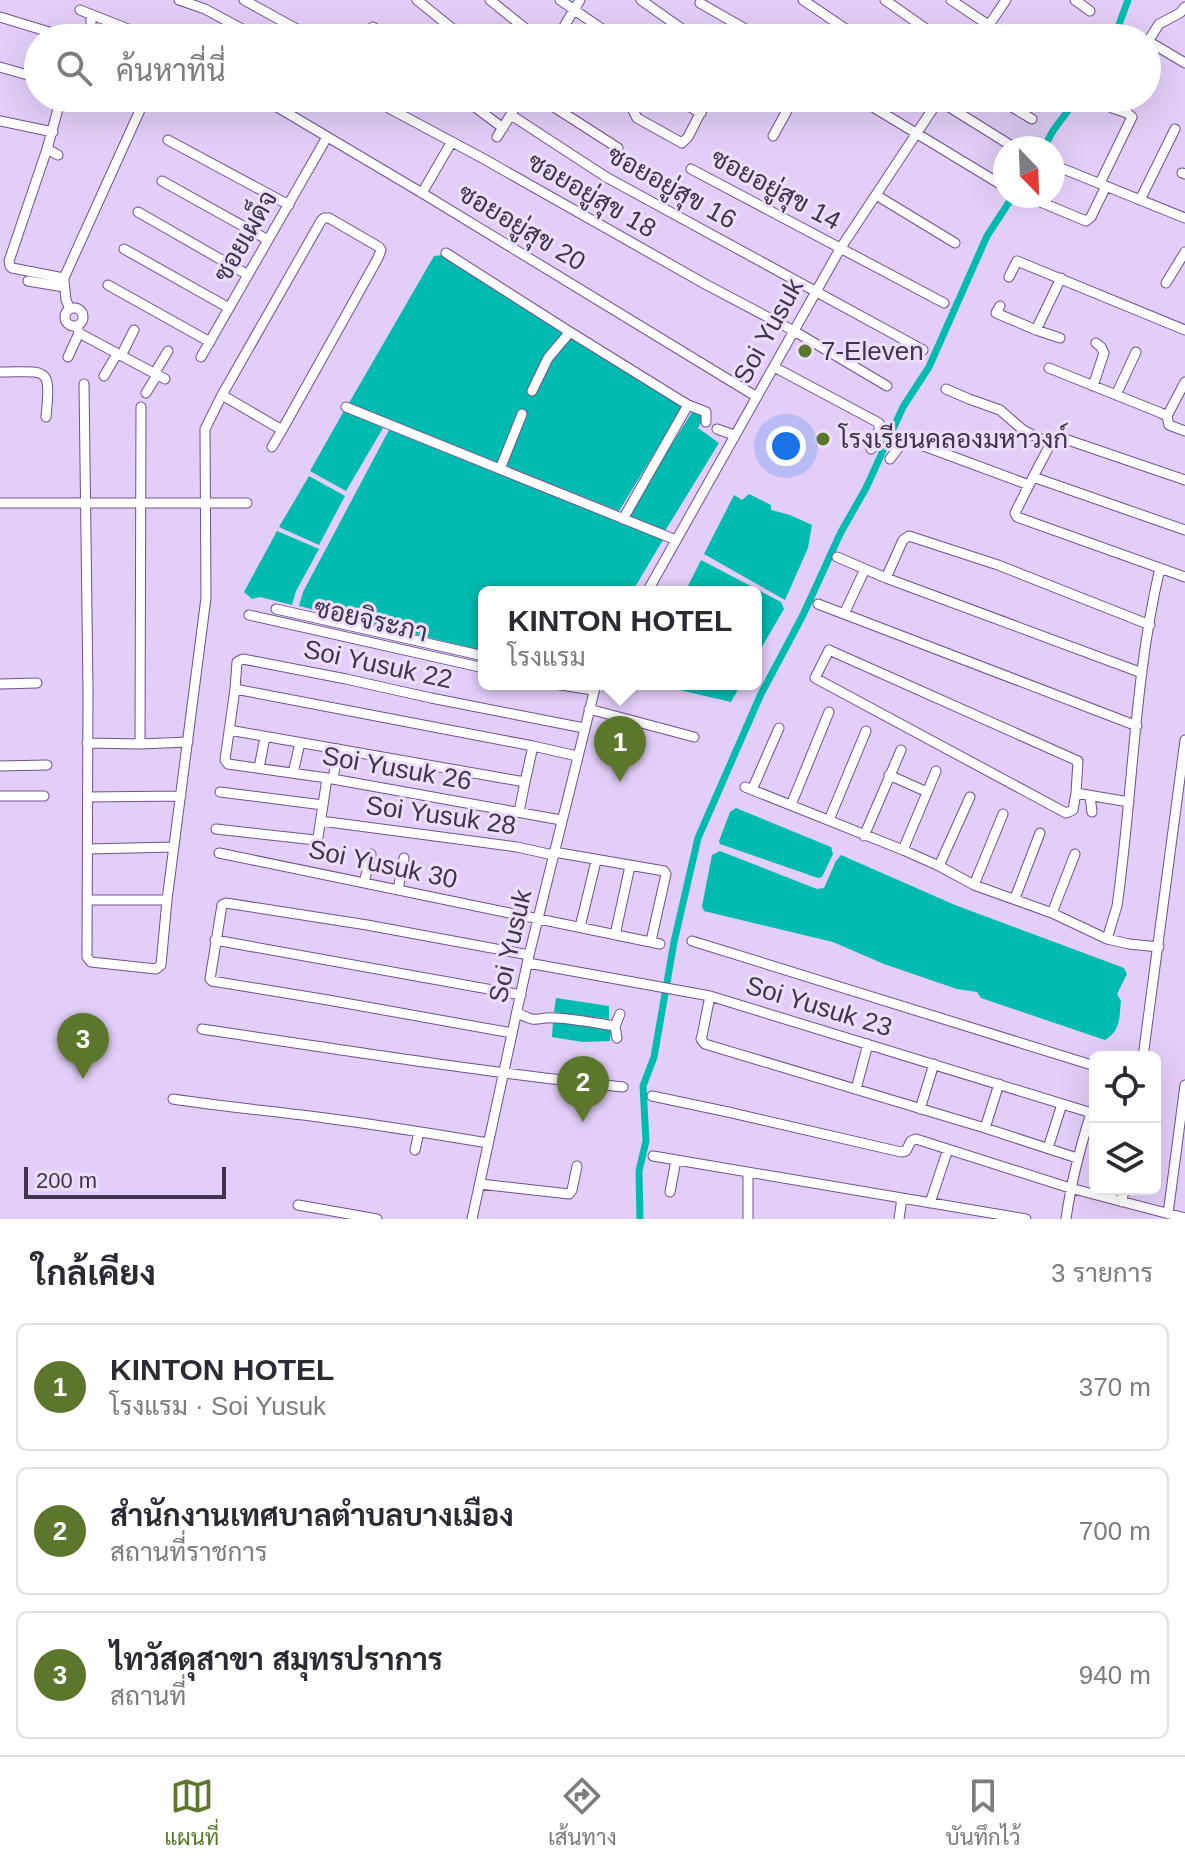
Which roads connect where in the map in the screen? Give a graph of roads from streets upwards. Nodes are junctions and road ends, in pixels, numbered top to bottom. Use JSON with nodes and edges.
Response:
{"nodes":[{"id":1,"x":179,"y":0,"type":"edge"},
{"id":2,"x":244,"y":0,"type":"edge"},
{"id":3,"x":417,"y":0,"type":"edge"},
{"id":4,"x":490,"y":0,"type":"edge"},
{"id":5,"x":560,"y":0,"type":"edge"},
{"id":6,"x":580,"y":0,"type":"edge"},
{"id":7,"x":641,"y":0,"type":"edge"},
{"id":8,"x":803,"y":0,"type":"edge"},
{"id":9,"x":885,"y":0,"type":"edge"},
{"id":10,"x":951,"y":0,"type":"edge"},
{"id":11,"x":991,"y":0,"type":"edge"},
{"id":12,"x":1075,"y":0,"type":"edge"},
{"id":13,"x":700,"y":3,"type":"dead end"},
{"id":14,"x":1003,"y":3,"type":"edge"},
{"id":15,"x":206,"y":4,"type":"edge"},
{"id":16,"x":1185,"y":7,"type":"edge"},
{"id":17,"x":80,"y":10,"type":"dead end"},
{"id":18,"x":573,"y":11,"type":"junction"},
{"id":19,"x":1090,"y":11,"type":"dead end"},
{"id":20,"x":91,"y":15,"type":"junction"},
{"id":21,"x":0,"y":17,"type":"edge"},
{"id":22,"x":24,"y":24,"type":"edge"},
{"id":23,"x":91,"y":24,"type":"edge"},
{"id":24,"x":114,"y":24,"type":"edge"},
{"id":25,"x":237,"y":24,"type":"edge"},
{"id":26,"x":288,"y":24,"type":"edge"},
{"id":27,"x":447,"y":24,"type":"edge"},
{"id":28,"x":520,"y":24,"type":"edge"},
{"id":29,"x":565,"y":24,"type":"edge"},
{"id":30,"x":593,"y":24,"type":"edge"},
{"id":31,"x":675,"y":24,"type":"edge"},
{"id":32,"x":729,"y":24,"type":"edge"},
{"id":33,"x":838,"y":24,"type":"edge"},
{"id":34,"x":919,"y":24,"type":"edge"},
{"id":35,"x":987,"y":24,"type":"edge"},
{"id":36,"x":989,"y":24,"type":"edge"},
{"id":37,"x":1159,"y":24,"type":"edge"},
{"id":38,"x":1161,"y":49,"type":"edge"},
{"id":39,"x":1185,"y":63,"type":"edge"},
{"id":40,"x":0,"y":67,"type":"edge"},
{"id":41,"x":24,"y":74,"type":"edge"},
{"id":42,"x":58,"y":112,"type":"edge"},
{"id":43,"x":139,"y":112,"type":"edge"},
{"id":44,"x":285,"y":112,"type":"edge"},
{"id":45,"x":395,"y":112,"type":"edge"},
{"id":46,"x":478,"y":112,"type":"edge"},
{"id":47,"x":513,"y":112,"type":"edge"},
{"id":48,"x":562,"y":112,"type":"edge"},
{"id":49,"x":634,"y":112,"type":"edge"},
{"id":50,"x":786,"y":112,"type":"edge"},
{"id":51,"x":881,"y":112,"type":"edge"},
{"id":52,"x":931,"y":112,"type":"edge"},
{"id":53,"x":959,"y":112,"type":"edge"},
{"id":54,"x":1020,"y":112,"type":"edge"},
{"id":55,"x":1124,"y":112,"type":"edge"},
{"id":56,"x":701,"y":113,"type":"edge"},
{"id":57,"x":511,"y":115,"type":"junction"},
{"id":58,"x":1032,"y":119,"type":"dead end"},
{"id":59,"x":0,"y":121,"type":"edge"},
{"id":60,"x":1175,"y":129,"type":"dead end"},
{"id":61,"x":53,"y":132,"type":"junction"},
{"id":62,"x":917,"y":134,"type":"junction"},
{"id":63,"x":773,"y":136,"type":"dead end"},
{"id":64,"x":996,"y":136,"type":"edge"},
{"id":65,"x":327,"y":137,"type":"junction"},
{"id":66,"x":168,"y":140,"type":"dead end"},
{"id":67,"x":451,"y":143,"type":"junction"},
{"id":68,"x":618,"y":148,"type":"dead end"},
{"id":69,"x":47,"y":149,"type":"junction"},
{"id":70,"x":58,"y":155,"type":"dead end"},
{"id":71,"x":691,"y":169,"type":"dead end"},
{"id":72,"x":1065,"y":170,"type":"edge"},
{"id":73,"x":993,"y":180,"type":"edge"},
{"id":74,"x":162,"y":181,"type":"dead end"},
{"id":75,"x":1103,"y":184,"type":"junction"},
{"id":76,"x":422,"y":193,"type":"junction"},
{"id":77,"x":876,"y":195,"type":"junction"},
{"id":78,"x":1140,"y":200,"type":"junction"},
{"id":79,"x":289,"y":205,"type":"junction"},
{"id":80,"x":1055,"y":208,"type":"edge"},
{"id":81,"x":138,"y":212,"type":"dead end"},
{"id":82,"x":1185,"y":218,"type":"edge"},
{"id":83,"x":268,"y":240,"type":"junction"},
{"id":84,"x":955,"y":243,"type":"dead end"},
{"id":85,"x":124,"y":249,"type":"dead end"},
{"id":86,"x":840,"y":249,"type":"junction"},
{"id":87,"x":1185,"y":252,"type":"edge"},
{"id":88,"x":446,"y":253,"type":"dead end"},
{"id":89,"x":248,"y":275,"type":"junction"},
{"id":90,"x":1009,"y":277,"type":"dead end"},
{"id":91,"x":1061,"y":278,"type":"junction"},
{"id":92,"x":28,"y":281,"type":"dead end"},
{"id":93,"x":64,"y":283,"type":"junction"},
{"id":94,"x":1166,"y":283,"type":"dead end"},
{"id":95,"x":108,"y":285,"type":"dead end"},
{"id":96,"x":815,"y":291,"type":"junction"},
{"id":97,"x":944,"y":303,"type":"dead end"},
{"id":98,"x":1000,"y":306,"type":"dead end"},
{"id":99,"x":229,"y":308,"type":"junction"},
{"id":100,"x":78,"y":329,"type":"junction"},
{"id":101,"x":134,"y":330,"type":"dead end"},
{"id":102,"x":1036,"y":330,"type":"junction"},
{"id":103,"x":1185,"y":330,"type":"edge"},
{"id":104,"x":794,"y":331,"type":"junction"},
{"id":105,"x":570,"y":332,"type":"junction"},
{"id":106,"x":1060,"y":338,"type":"dead end"},
{"id":107,"x":210,"y":342,"type":"junction"},
{"id":108,"x":1096,"y":343,"type":"dead end"},
{"id":109,"x":923,"y":350,"type":"dead end"},
{"id":110,"x":168,"y":351,"type":"dead end"},
{"id":111,"x":1136,"y":352,"type":"dead end"},
{"id":112,"x":119,"y":355,"type":"junction"},
{"id":113,"x":68,"y":357,"type":"dead end"},
{"id":114,"x":201,"y":357,"type":"dead end"},
{"id":115,"x":774,"y":367,"type":"junction"},
{"id":116,"x":1049,"y":368,"type":"dead end"},
{"id":117,"x":0,"y":372,"type":"edge"},
{"id":118,"x":104,"y":376,"type":"dead end"},
{"id":119,"x":159,"y":376,"type":"junction"},
{"id":120,"x":1185,"y":382,"type":"edge"},
{"id":121,"x":84,"y":384,"type":"dead end"},
{"id":122,"x":887,"y":386,"type":"dead end"},
{"id":123,"x":1093,"y":386,"type":"junction"},
{"id":124,"x":946,"y":389,"type":"dead end"},
{"id":125,"x":532,"y":391,"type":"dead end"},
{"id":126,"x":146,"y":393,"type":"dead end"},
{"id":127,"x":222,"y":395,"type":"junction"},
{"id":128,"x":1116,"y":395,"type":"junction"},
{"id":129,"x":757,"y":397,"type":"junction"},
{"id":130,"x":688,"y":405,"type":"junction"},
{"id":131,"x":141,"y":407,"type":"dead end"},
{"id":132,"x":346,"y":407,"type":"dead end"},
{"id":133,"x":522,"y":414,"type":"dead end"},
{"id":134,"x":1167,"y":416,"type":"junction"},
{"id":135,"x":46,"y":417,"type":"dead end"},
{"id":136,"x":706,"y":422,"type":"dead end"},
{"id":137,"x":717,"y":429,"type":"dead end"},
{"id":138,"x":282,"y":430,"type":"junction"},
{"id":139,"x":1185,"y":431,"type":"edge"},
{"id":140,"x":734,"y":435,"type":"junction"},
{"id":141,"x":1050,"y":444,"type":"junction"},
{"id":142,"x":272,"y":447,"type":"dead end"},
{"id":143,"x":871,"y":449,"type":"dead end"},
{"id":144,"x":890,"y":459,"type":"dead end"},
{"id":145,"x":500,"y":469,"type":"junction"},
{"id":146,"x":1185,"y":480,"type":"edge"},
{"id":147,"x":1031,"y":481,"type":"junction"},
{"id":148,"x":0,"y":503,"type":"edge"},
{"id":149,"x":85,"y":503,"type":"junction"},
{"id":150,"x":142,"y":503,"type":"junction"},
{"id":151,"x":206,"y":503,"type":"junction"},
{"id":152,"x":247,"y":503,"type":"dead end"},
{"id":153,"x":623,"y":519,"type":"junction"},
{"id":154,"x":1185,"y":530,"type":"edge"},
{"id":155,"x":676,"y":540,"type":"junction"},
{"id":156,"x":837,"y":557,"type":"dead end"},
{"id":157,"x":1160,"y":568,"type":"junction"},
{"id":158,"x":865,"y":569,"type":"junction"},
{"id":159,"x":1185,"y":577,"type":"edge"},
{"id":160,"x":886,"y":578,"type":"junction"},
{"id":161,"x":650,"y":586,"type":"edge"},
{"id":162,"x":818,"y":604,"type":"dead end"},
{"id":163,"x":276,"y":609,"type":"dead end"},
{"id":164,"x":844,"y":614,"type":"junction"},
{"id":165,"x":249,"y":615,"type":"dead end"},
{"id":166,"x":1150,"y":625,"type":"junction"},
{"id":167,"x":478,"y":655,"type":"edge"},
{"id":168,"x":478,"y":667,"type":"edge"},
{"id":169,"x":1142,"y":673,"type":"junction"},
{"id":170,"x":37,"y":683,"type":"dead end"},
{"id":171,"x":0,"y":684,"type":"edge"},
{"id":172,"x":235,"y":689,"type":"junction"},
{"id":173,"x":594,"y":690,"type":"edge"},
{"id":174,"x":589,"y":709,"type":"junction"},
{"id":175,"x":829,"y":712,"type":"dead end"},
{"id":176,"x":1137,"y":726,"type":"junction"},
{"id":177,"x":584,"y":728,"type":"junction"},
{"id":178,"x":779,"y":728,"type":"dead end"},
{"id":179,"x":229,"y":730,"type":"junction"},
{"id":180,"x":866,"y":731,"type":"dead end"},
{"id":181,"x":265,"y":737,"type":"junction"},
{"id":182,"x":694,"y":737,"type":"dead end"},
{"id":183,"x":1185,"y":740,"type":"edge"},
{"id":184,"x":188,"y":742,"type":"junction"},
{"id":185,"x":87,"y":743,"type":"junction"},
{"id":186,"x":300,"y":743,"type":"junction"},
{"id":187,"x":140,"y":744,"type":"junction"},
{"id":188,"x":533,"y":746,"type":"junction"},
{"id":189,"x":338,"y":749,"type":"junction"},
{"id":190,"x":901,"y":750,"type":"dead end"},
{"id":191,"x":577,"y":756,"type":"junction"},
{"id":192,"x":47,"y":765,"type":"dead end"},
{"id":193,"x":0,"y":766,"type":"edge"},
{"id":194,"x":259,"y":768,"type":"junction"},
{"id":195,"x":936,"y":771,"type":"dead end"},
{"id":196,"x":293,"y":773,"type":"junction"},
{"id":197,"x":889,"y":775,"type":"junction"},
{"id":198,"x":330,"y":778,"type":"junction"},
{"id":199,"x":525,"y":782,"type":"junction"},
{"id":200,"x":220,"y":792,"type":"dead end"},
{"id":201,"x":927,"y":792,"type":"junction"},
{"id":202,"x":1076,"y":793,"type":"junction"},
{"id":203,"x":0,"y":796,"type":"edge"},
{"id":204,"x":44,"y":796,"type":"dead end"},
{"id":205,"x":181,"y":796,"type":"junction"},
{"id":206,"x":1090,"y":796,"type":"junction"},
{"id":207,"x":88,"y":797,"type":"junction"},
{"id":208,"x":970,"y":797,"type":"dead end"},
{"id":209,"x":1129,"y":802,"type":"junction"},
{"id":210,"x":323,"y":805,"type":"junction"},
{"id":211,"x":791,"y":805,"type":"junction"},
{"id":212,"x":519,"y":812,"type":"junction"},
{"id":213,"x":1092,"y":812,"type":"dead end"},
{"id":214,"x":1003,"y":814,"type":"dead end"},
{"id":215,"x":561,"y":820,"type":"junction"},
{"id":216,"x":829,"y":820,"type":"junction"},
{"id":217,"x":321,"y":821,"type":"junction"},
{"id":218,"x":216,"y":829,"type":"dead end"},
{"id":219,"x":1040,"y":833,"type":"dead end"},
{"id":220,"x":864,"y":836,"type":"junction"},
{"id":221,"x":174,"y":847,"type":"junction"},
{"id":222,"x":88,"y":849,"type":"junction"},
{"id":223,"x":903,"y":850,"type":"junction"},
{"id":224,"x":219,"y":853,"type":"dead end"},
{"id":225,"x":554,"y":853,"type":"junction"},
{"id":226,"x":371,"y":854,"type":"dead end"},
{"id":227,"x":1075,"y":854,"type":"dead end"},
{"id":228,"x":404,"y":858,"type":"dead end"},
{"id":229,"x":596,"y":861,"type":"junction"},
{"id":230,"x":630,"y":866,"type":"junction"},
{"id":231,"x":939,"y":866,"type":"junction"},
{"id":232,"x":364,"y":883,"type":"junction"},
{"id":233,"x":974,"y":885,"type":"junction"},
{"id":234,"x":398,"y":890,"type":"junction"},
{"id":235,"x":1015,"y":898,"type":"junction"},
{"id":236,"x":89,"y":900,"type":"junction"},
{"id":237,"x":167,"y":900,"type":"junction"},
{"id":238,"x":1052,"y":913,"type":"junction"},
{"id":239,"x":538,"y":920,"type":"junction"},
{"id":240,"x":580,"y":927,"type":"junction"},
{"id":241,"x":615,"y":935,"type":"junction"},
{"id":242,"x":1107,"y":939,"type":"junction"},
{"id":243,"x":215,"y":940,"type":"junction"},
{"id":244,"x":692,"y":941,"type":"dead end"},
{"id":245,"x":655,"y":943,"type":"joint"},
{"id":246,"x":1159,"y":947,"type":"junction"},
{"id":247,"x":529,"y":959,"type":"junction"},
{"id":248,"x":521,"y":995,"type":"junction"},
{"id":249,"x":710,"y":996,"type":"junction"},
{"id":250,"x":518,"y":1013,"type":"junction"},
{"id":251,"x":620,"y":1014,"type":"dead end"},
{"id":252,"x":615,"y":1026,"type":"junction"},
{"id":253,"x":202,"y":1029,"type":"dead end"},
{"id":254,"x":512,"y":1033,"type":"junction"},
{"id":255,"x":617,"y":1038,"type":"dead end"},
{"id":256,"x":868,"y":1044,"type":"junction"},
{"id":257,"x":1144,"y":1051,"type":"edge"},
{"id":258,"x":934,"y":1064,"type":"junction"},
{"id":259,"x":1089,"y":1064,"type":"edge"},
{"id":260,"x":503,"y":1074,"type":"junction"},
{"id":261,"x":999,"y":1084,"type":"junction"},
{"id":262,"x":1185,"y":1085,"type":"edge"},
{"id":263,"x":623,"y":1087,"type":"dead end"},
{"id":264,"x":856,"y":1089,"type":"junction"},
{"id":265,"x":652,"y":1096,"type":"dead end"},
{"id":266,"x":173,"y":1099,"type":"dead end"},
{"id":267,"x":1062,"y":1104,"type":"junction"},
{"id":268,"x":920,"y":1109,"type":"junction"},
{"id":269,"x":1089,"y":1112,"type":"edge"},
{"id":270,"x":1089,"y":1123,"type":"edge"},
{"id":271,"x":985,"y":1128,"type":"junction"},
{"id":272,"x":419,"y":1132,"type":"junction"},
{"id":273,"x":488,"y":1143,"type":"junction"},
{"id":274,"x":1048,"y":1148,"type":"junction"},
{"id":275,"x":948,"y":1149,"type":"junction"},
{"id":276,"x":415,"y":1150,"type":"dead end"},
{"id":277,"x":653,"y":1156,"type":"dead end"},
{"id":278,"x":1077,"y":1158,"type":"junction"},
{"id":279,"x":676,"y":1160,"type":"junction"},
{"id":280,"x":577,"y":1166,"type":"dead end"},
{"id":281,"x":748,"y":1173,"type":"junction"},
{"id":282,"x":480,"y":1184,"type":"junction"},
{"id":283,"x":1070,"y":1188,"type":"junction"},
{"id":284,"x":670,"y":1192,"type":"dead end"},
{"id":285,"x":1123,"y":1195,"type":"edge"},
{"id":286,"x":902,"y":1198,"type":"junction"},
{"id":287,"x":1122,"y":1202,"type":"junction"},
{"id":288,"x":930,"y":1203,"type":"junction"},
{"id":289,"x":298,"y":1205,"type":"dead end"},
{"id":290,"x":1168,"y":1214,"type":"junction"},
{"id":291,"x":1185,"y":1218,"type":"edge"},
{"id":292,"x":377,"y":1219,"type":"edge"},
{"id":293,"x":472,"y":1219,"type":"edge"},
{"id":294,"x":748,"y":1219,"type":"edge"},
{"id":295,"x":899,"y":1219,"type":"edge"},
{"id":296,"x":1026,"y":1219,"type":"edge"},
{"id":297,"x":1066,"y":1219,"type":"edge"}],
"edges":[{"from":1,"to":15,"type":"street"},
{"from":2,"to":26,"type":"street"},
{"from":3,"to":27,"type":"street"},
{"from":4,"to":28,"type":"street"},
{"from":5,"to":18,"type":"street"},
{"from":6,"to":18,"type":"street"},
{"from":7,"to":31,"type":"street"},
{"from":8,"to":33,"type":"street"},
{"from":9,"to":34,"type":"street"},
{"from":10,"to":35,"type":"street"},
{"from":11,"to":14,"type":"street"},
{"from":12,"to":19,"type":"street"},
{"from":13,"to":32,"type":"street"},
{"from":14,"to":36,"type":"street"},
{"from":15,"to":25,"type":"street"},
{"from":16,"to":37,"type":"street"},
{"from":17,"to":20,"type":"street"},
{"from":18,"to":29,"type":"street"},
{"from":18,"to":30,"type":"street"},
{"from":20,"to":23,"type":"street"},
{"from":20,"to":24,"type":"street"},
{"from":21,"to":22,"type":"street"},
{"from":38,"to":39,"type":"street"},
{"from":40,"to":41,"type":"street"},
{"from":42,"to":61,"type":"street"},
{"from":43,"to":93,"type":"street"},
{"from":44,"to":65,"type":"street","name":"ซอยอยู่สุข 20"},
{"from":45,"to":67,"type":"street","name":"ซอยอยู่สุข 18"},
{"from":46,"to":57,"type":"street"},
{"from":47,"to":57,"type":"street"},
{"from":48,"to":68,"type":"street"},
{"from":49,"to":56,"type":"street"},
{"from":50,"to":63,"type":"street"},
{"from":51,"to":62,"type":"street"},
{"from":52,"to":62,"type":"street","name":"Soi Yusuk"},
{"from":53,"to":64,"type":"street"},
{"from":54,"to":58,"type":"street"},
{"from":55,"to":75,"type":"street"},
{"from":57,"to":96,"type":"street","name":"ซอยอยู่สุข 16"},
{"from":59,"to":61,"type":"street"},
{"from":60,"to":78,"type":"street"},
{"from":61,"to":69,"type":"street"},
{"from":62,"to":73,"type":"street"},
{"from":62,"to":77,"type":"street","name":"Soi Yusuk"},
{"from":65,"to":76,"type":"street","name":"ซอยอยู่สุข 20"},
{"from":65,"to":79,"type":"street","name":"ซอยเผด็จ"},
{"from":66,"to":79,"type":"street"},
{"from":67,"to":76,"type":"street"},
{"from":67,"to":104,"type":"street","name":"ซอยอยู่สุข 18"},
{"from":69,"to":70,"type":"street"},
{"from":69,"to":93,"type":"street"},
{"from":71,"to":86,"type":"street","name":"ซอยอยู่สุข 14"},
{"from":72,"to":75,"type":"street"},
{"from":74,"to":83,"type":"street"},
{"from":75,"to":78,"type":"street"},
{"from":75,"to":80,"type":"street"},
{"from":76,"to":129,"type":"street","name":"ซอยอยู่สุข 20"},
{"from":77,"to":84,"type":"street"},
{"from":77,"to":86,"type":"street","name":"Soi Yusuk"},
{"from":78,"to":82,"type":"street"},
{"from":79,"to":83,"type":"street","name":"ซอยเผด็จ"},
{"from":81,"to":89,"type":"street"},
{"from":83,"to":89,"type":"street","name":"ซอยเผด็จ"},
{"from":85,"to":99,"type":"street"},
{"from":86,"to":96,"type":"street","name":"Soi Yusuk"},
{"from":86,"to":97,"type":"street","name":"ซอยอยู่สุข 14"},
{"from":87,"to":94,"type":"street"},
{"from":88,"to":105,"type":"street"},
{"from":89,"to":99,"type":"street","name":"ซอยเผด็จ"},
{"from":90,"to":91,"type":"street"},
{"from":91,"to":102,"type":"street"},
{"from":91,"to":103,"type":"street"},
{"from":92,"to":93,"type":"street"},
{"from":93,"to":100,"type":"street"},
{"from":95,"to":107,"type":"street"},
{"from":96,"to":104,"type":"street","name":"Soi Yusuk"},
{"from":96,"to":109,"type":"street","name":"ซอยอยู่สุข 16"},
{"from":98,"to":102,"type":"street"},
{"from":99,"to":107,"type":"street","name":"ซอยเผด็จ"},
{"from":100,"to":112,"type":"street"},
{"from":100,"to":113,"type":"street"},
{"from":101,"to":112,"type":"street"},
{"from":102,"to":106,"type":"street"},
{"from":104,"to":115,"type":"street","name":"Soi Yusuk"},
{"from":104,"to":122,"type":"street","name":"ซอยอยู่สุข 18"},
{"from":105,"to":125,"type":"street"},
{"from":105,"to":130,"type":"street"},
{"from":107,"to":114,"type":"street","name":"ซอยเผด็จ"},
{"from":108,"to":123,"type":"street"},
{"from":110,"to":119,"type":"street"},
{"from":111,"to":128,"type":"street"},
{"from":112,"to":118,"type":"street"},
{"from":112,"to":119,"type":"street"},
{"from":115,"to":129,"type":"street","name":"Soi Yusuk"},
{"from":115,"to":143,"type":"street"},
{"from":116,"to":123,"type":"street"},
{"from":117,"to":135,"type":"street"},
{"from":119,"to":126,"type":"street"},
{"from":120,"to":134,"type":"street"},
{"from":121,"to":149,"type":"street"},
{"from":123,"to":128,"type":"street"},
{"from":124,"to":141,"type":"street"},
{"from":127,"to":138,"type":"street"},
{"from":127,"to":138,"type":"street"},
{"from":127,"to":151,"type":"street"},
{"from":128,"to":134,"type":"street"},
{"from":129,"to":140,"type":"street","name":"Soi Yusuk"},
{"from":130,"to":136,"type":"street"},
{"from":130,"to":153,"type":"street"},
{"from":131,"to":150,"type":"street"},
{"from":132,"to":145,"type":"street"},
{"from":133,"to":145,"type":"street"},
{"from":134,"to":139,"type":"street"},
{"from":137,"to":140,"type":"street"},
{"from":138,"to":142,"type":"street"},
{"from":140,"to":155,"type":"street","name":"Soi Yusuk"},
{"from":141,"to":146,"type":"street"},
{"from":141,"to":147,"type":"street"},
{"from":144,"to":147,"type":"street"},
{"from":145,"to":153,"type":"street"},
{"from":147,"to":154,"type":"street"},
{"from":147,"to":157,"type":"street"},
{"from":148,"to":149,"type":"street"},
{"from":149,"to":150,"type":"street"},
{"from":149,"to":185,"type":"street"},
{"from":150,"to":151,"type":"street"},
{"from":150,"to":187,"type":"street"},
{"from":151,"to":152,"type":"street"},
{"from":151,"to":184,"type":"street"},
{"from":153,"to":155,"type":"street"},
{"from":155,"to":161,"type":"street","name":"Soi Yusuk"},
{"from":156,"to":158,"type":"street"},
{"from":157,"to":159,"type":"street"},
{"from":157,"to":166,"type":"street"},
{"from":158,"to":160,"type":"street"},
{"from":158,"to":164,"type":"street"},
{"from":160,"to":166,"type":"street"},
{"from":160,"to":169,"type":"street"},
{"from":162,"to":164,"type":"street"},
{"from":163,"to":167,"type":"street"},
{"from":164,"to":176,"type":"street"},
{"from":165,"to":168,"type":"street","name":"ซอยจิระภา"},
{"from":166,"to":169,"type":"street"},
{"from":169,"to":176,"type":"street"},
{"from":170,"to":171,"type":"street"},
{"from":172,"to":177,"type":"street","name":"Soi Yusuk 22"},
{"from":172,"to":179,"type":"street"},
{"from":172,"to":188,"type":"street"},
{"from":173,"to":174,"type":"street","name":"Soi Yusuk"},
{"from":174,"to":177,"type":"street","name":"Soi Yusuk"},
{"from":174,"to":182,"type":"street"},
{"from":175,"to":211,"type":"street"},
{"from":176,"to":209,"type":"street"},
{"from":177,"to":191,"type":"street","name":"Soi Yusuk"},
{"from":178,"to":211,"type":"street"},
{"from":179,"to":181,"type":"street"},
{"from":179,"to":194,"type":"street","name":"Soi Yusuk 26"},
{"from":180,"to":216,"type":"street"},
{"from":181,"to":186,"type":"street"},
{"from":181,"to":194,"type":"street"},
{"from":183,"to":246,"type":"street"},
{"from":184,"to":187,"type":"street"},
{"from":184,"to":205,"type":"street"},
{"from":185,"to":187,"type":"street"},
{"from":185,"to":207,"type":"street"},
{"from":186,"to":189,"type":"street"},
{"from":186,"to":196,"type":"street"},
{"from":188,"to":191,"type":"street"},
{"from":188,"to":199,"type":"street"},
{"from":189,"to":198,"type":"street"},
{"from":189,"to":199,"type":"street"},
{"from":190,"to":197,"type":"street"},
{"from":191,"to":215,"type":"street","name":"Soi Yusuk"},
{"from":192,"to":193,"type":"street"},
{"from":194,"to":196,"type":"street","name":"Soi Yusuk 26"},
{"from":195,"to":201,"type":"street"},
{"from":196,"to":198,"type":"street","name":"Soi Yusuk 26"},
{"from":197,"to":201,"type":"street"},
{"from":197,"to":220,"type":"street"},
{"from":198,"to":210,"type":"street"},
{"from":198,"to":212,"type":"street","name":"Soi Yusuk 26"},
{"from":199,"to":212,"type":"street"},
{"from":200,"to":210,"type":"street"},
{"from":201,"to":223,"type":"street"},
{"from":202,"to":202,"type":"street"},
{"from":202,"to":206,"type":"street"},
{"from":203,"to":204,"type":"street"},
{"from":205,"to":207,"type":"street"},
{"from":205,"to":221,"type":"street"},
{"from":206,"to":209,"type":"street"},
{"from":206,"to":213,"type":"street"},
{"from":207,"to":222,"type":"street"},
{"from":208,"to":231,"type":"street"},
{"from":209,"to":242,"type":"street"},
{"from":210,"to":217,"type":"street"},
{"from":211,"to":216,"type":"street"},
{"from":212,"to":215,"type":"street","name":"Soi Yusuk 26"},
{"from":214,"to":233,"type":"street"},
{"from":215,"to":225,"type":"street","name":"Soi Yusuk"},
{"from":216,"to":220,"type":"street"},
{"from":217,"to":218,"type":"street"},
{"from":217,"to":225,"type":"street","name":"Soi Yusuk 28"},
{"from":219,"to":235,"type":"street"},
{"from":220,"to":223,"type":"street"},
{"from":221,"to":222,"type":"street"},
{"from":221,"to":237,"type":"street"},
{"from":222,"to":236,"type":"street"},
{"from":223,"to":231,"type":"street"},
{"from":224,"to":232,"type":"street","name":"Soi Yusuk 30"},
{"from":225,"to":229,"type":"street","name":"Soi Yusuk 28"},
{"from":225,"to":239,"type":"street","name":"Soi Yusuk"},
{"from":226,"to":232,"type":"street"},
{"from":227,"to":238,"type":"street"},
{"from":228,"to":234,"type":"street"},
{"from":229,"to":230,"type":"street","name":"Soi Yusuk 28"},
{"from":229,"to":240,"type":"street"},
{"from":230,"to":241,"type":"street"},
{"from":230,"to":245,"type":"street","name":"Soi Yusuk 28"},
{"from":231,"to":233,"type":"street"},
{"from":232,"to":234,"type":"street","name":"Soi Yusuk 30"},
{"from":233,"to":235,"type":"street"},
{"from":234,"to":239,"type":"street","name":"Soi Yusuk 30"},
{"from":235,"to":238,"type":"street"},
{"from":236,"to":237,"type":"street"},
{"from":236,"to":237,"type":"street"},
{"from":238,"to":242,"type":"street"},
{"from":239,"to":240,"type":"street","name":"Soi Yusuk 30"},
{"from":239,"to":247,"type":"street","name":"Soi Yusuk"},
{"from":240,"to":241,"type":"street","name":"Soi Yusuk 30"},
{"from":241,"to":245,"type":"street","name":"Soi Yusuk 30"},
{"from":242,"to":246,"type":"street"},
{"from":243,"to":247,"type":"street","name":"Soi Yusuk 23"},
{"from":243,"to":248,"type":"street"},
{"from":243,"to":254,"type":"street"},
{"from":244,"to":259,"type":"street"},
{"from":246,"to":257,"type":"street"},
{"from":247,"to":248,"type":"street","name":"Soi Yusuk"},
{"from":247,"to":249,"type":"street","name":"Soi Yusuk 23"},
{"from":248,"to":250,"type":"street","name":"Soi Yusuk"},
{"from":249,"to":256,"type":"street","name":"Soi Yusuk 23"},
{"from":249,"to":264,"type":"street"},
{"from":250,"to":252,"type":"street"},
{"from":250,"to":254,"type":"street","name":"Soi Yusuk"},
{"from":251,"to":252,"type":"street"},
{"from":252,"to":255,"type":"street"},
{"from":253,"to":260,"type":"street"},
{"from":254,"to":260,"type":"street","name":"Soi Yusuk"},
{"from":256,"to":258,"type":"street","name":"Soi Yusuk 23"},
{"from":256,"to":264,"type":"street"},
{"from":258,"to":261,"type":"street","name":"Soi Yusuk 23"},
{"from":258,"to":268,"type":"street"},
{"from":260,"to":263,"type":"street"},
{"from":260,"to":273,"type":"street","name":"Soi Yusuk"},
{"from":261,"to":267,"type":"street","name":"Soi Yusuk 23"},
{"from":261,"to":271,"type":"street"},
{"from":262,"to":290,"type":"street"},
{"from":264,"to":268,"type":"street"},
{"from":265,"to":275,"type":"street"},
{"from":266,"to":272,"type":"street"},
{"from":267,"to":269,"type":"street","name":"Soi Yusuk 23"},
{"from":267,"to":274,"type":"street"},
{"from":268,"to":271,"type":"street"},
{"from":270,"to":278,"type":"street"},
{"from":271,"to":274,"type":"street"},
{"from":272,"to":273,"type":"street"},
{"from":272,"to":276,"type":"street"},
{"from":273,"to":282,"type":"street","name":"Soi Yusuk"},
{"from":274,"to":278,"type":"street"},
{"from":275,"to":283,"type":"street"},
{"from":275,"to":288,"type":"street"},
{"from":277,"to":279,"type":"street"},
{"from":278,"to":283,"type":"street"},
{"from":279,"to":281,"type":"street"},
{"from":279,"to":284,"type":"street"},
{"from":280,"to":282,"type":"street"},
{"from":281,"to":286,"type":"street"},
{"from":281,"to":294,"type":"street"},
{"from":282,"to":293,"type":"street","name":"Soi Yusuk"},
{"from":283,"to":287,"type":"street"},
{"from":283,"to":297,"type":"street"},
{"from":285,"to":287,"type":"street"},
{"from":286,"to":288,"type":"street"},
{"from":286,"to":295,"type":"street"},
{"from":287,"to":290,"type":"street"},
{"from":288,"to":296,"type":"street"},
{"from":289,"to":292,"type":"street"},
{"from":290,"to":291,"type":"street"}]}
